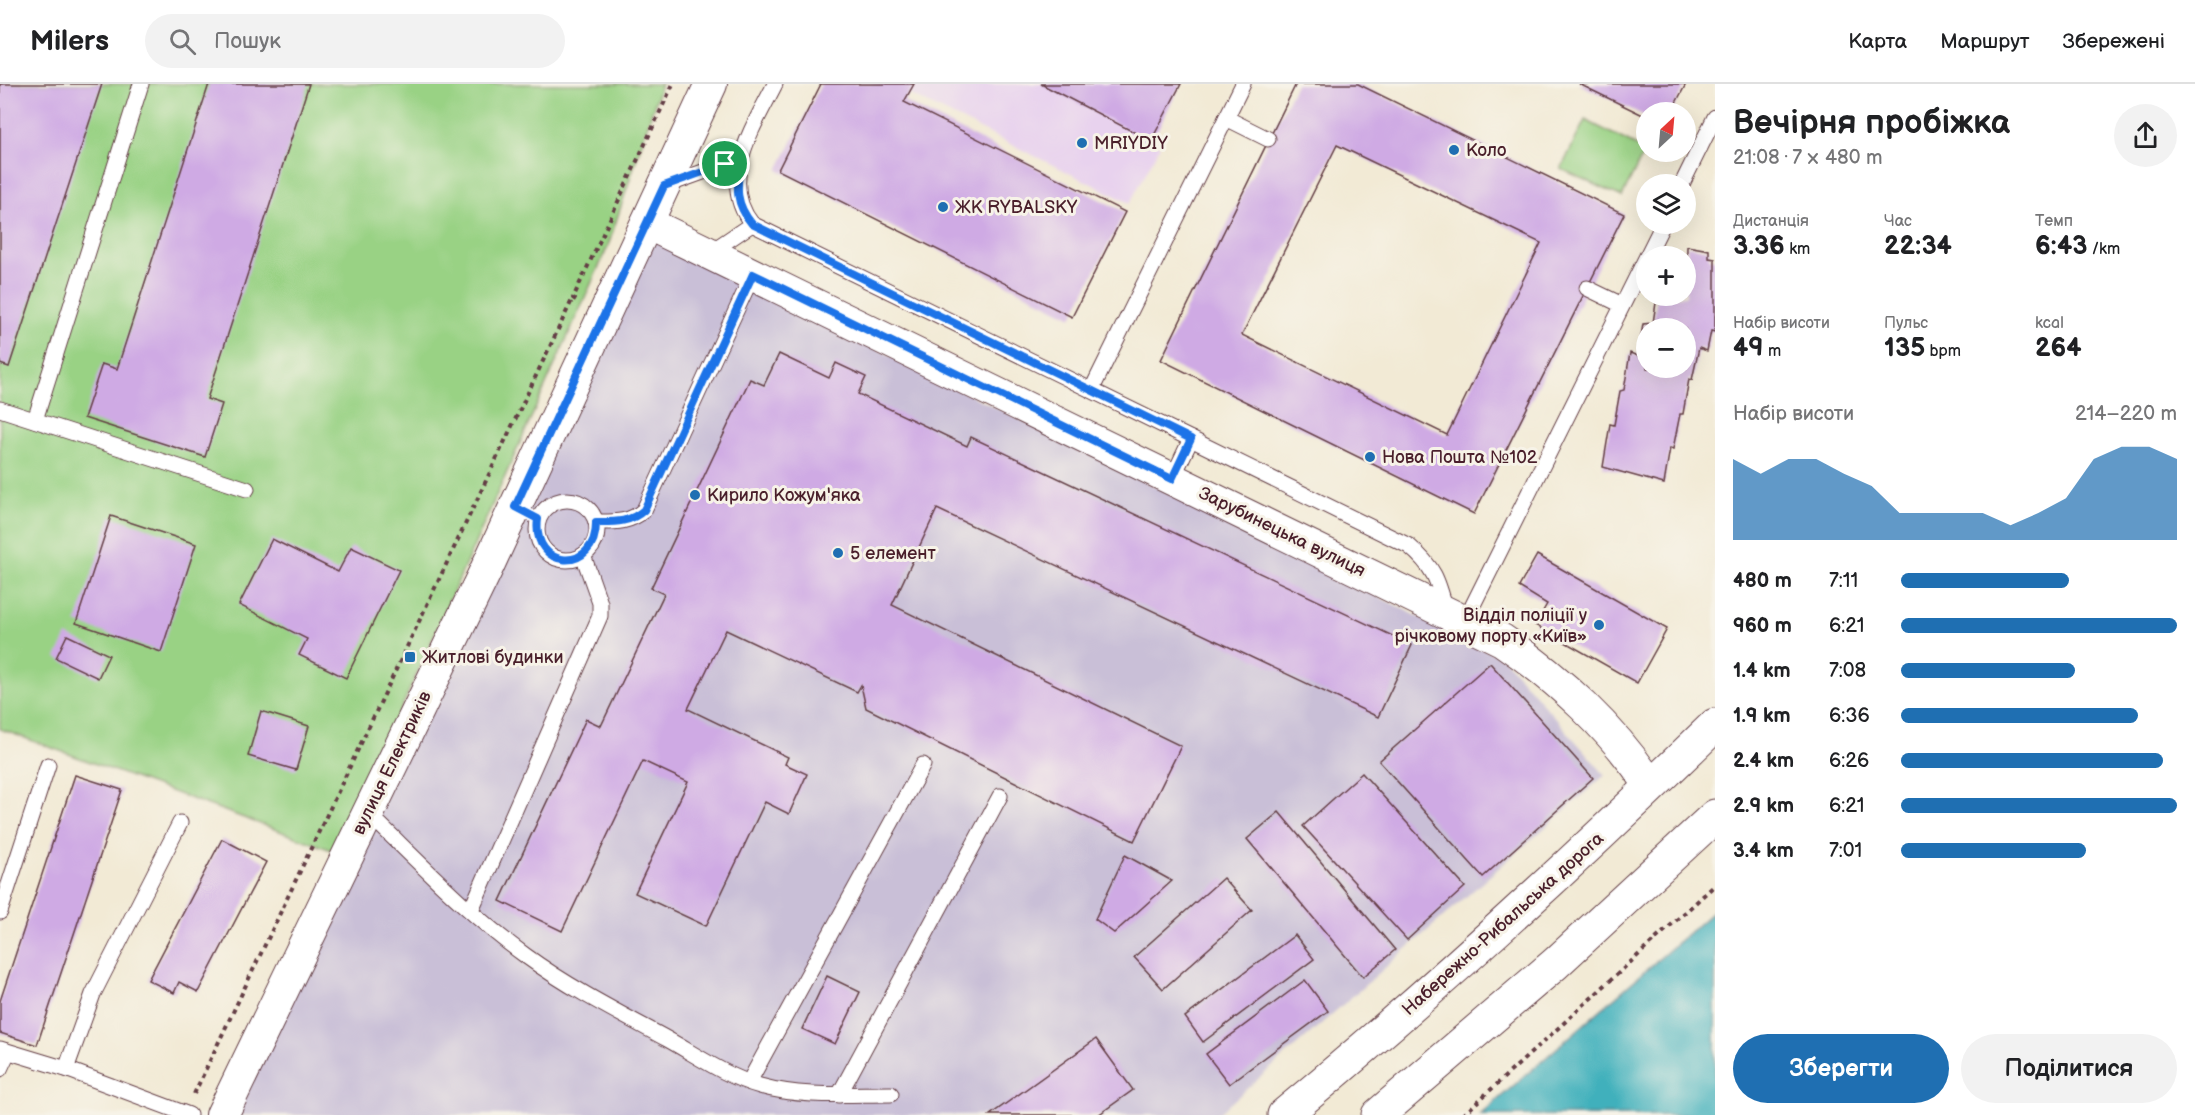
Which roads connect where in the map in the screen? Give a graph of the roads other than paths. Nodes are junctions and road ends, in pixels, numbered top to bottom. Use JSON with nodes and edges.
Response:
{"nodes":[{"id":1,"x":141,"y":84,"type":"edge"},
{"id":2,"x":711,"y":84,"type":"edge"},
{"id":3,"x":775,"y":84,"type":"edge"},
{"id":4,"x":1243,"y":84,"type":"edge"},
{"id":5,"x":1715,"y":117,"type":"edge"},
{"id":6,"x":1226,"y":118,"type":"junction"},
{"id":7,"x":1268,"y":139,"type":"dead end"},
{"id":8,"x":741,"y":153,"type":"junction"},
{"id":9,"x":1687,"y":174,"type":"edge"},
{"id":10,"x":664,"y":186,"type":"junction"},
{"id":11,"x":647,"y":223,"type":"junction"},
{"id":12,"x":752,"y":224,"type":"junction"},
{"id":13,"x":1658,"y":234,"type":"edge"},
{"id":14,"x":709,"y":253,"type":"junction"},
{"id":15,"x":753,"y":274,"type":"junction"},
{"id":16,"x":1587,"y":288,"type":"dead end"},
{"id":17,"x":1622,"y":305,"type":"junction"},
{"id":18,"x":1092,"y":389,"type":"junction"},
{"id":19,"x":0,"y":409,"type":"edge"},
{"id":20,"x":35,"y":420,"type":"junction"},
{"id":21,"x":1191,"y":439,"type":"junction"},
{"id":22,"x":1172,"y":479,"type":"junction"},
{"id":23,"x":247,"y":489,"type":"dead end"},
{"id":24,"x":526,"y":513,"type":"junction"},
{"id":25,"x":596,"y":522,"type":"junction"},
{"id":26,"x":583,"y":555,"type":"junction"},
{"id":27,"x":1456,"y":616,"type":"junction"},
{"id":28,"x":1715,"y":725,"type":"edge"},
{"id":29,"x":48,"y":765,"type":"dead end"},
{"id":30,"x":923,"y":765,"type":"dead end"},
{"id":31,"x":1651,"y":786,"type":"junction"},
{"id":32,"x":1000,"y":796,"type":"dead end"},
{"id":33,"x":368,"y":813,"type":"junction"},
{"id":34,"x":1715,"y":816,"type":"edge"},
{"id":35,"x":180,"y":823,"type":"dead end"},
{"id":36,"x":471,"y":910,"type":"junction"},
{"id":37,"x":0,"y":912,"type":"edge"},
{"id":38,"x":4,"y":1051,"type":"edge"},
{"id":39,"x":0,"y":1069,"type":"edge"},
{"id":40,"x":66,"y":1069,"type":"junction"},
{"id":41,"x":749,"y":1082,"type":"junction"},
{"id":42,"x":891,"y":1094,"type":"dead end"},
{"id":43,"x":839,"y":1095,"type":"junction"},
{"id":44,"x":187,"y":1114,"type":"edge"},
{"id":45,"x":222,"y":1115,"type":"edge"},
{"id":46,"x":1284,"y":1115,"type":"edge"},
{"id":47,"x":1378,"y":1115,"type":"edge"}],
"edges":[{"from":1,"to":20,"type":"lane"},
{"from":2,"to":10,"type":"street","name":"вулиця Електриків"},
{"from":3,"to":8,"type":"lane"},
{"from":4,"to":6,"type":"lane"},
{"from":5,"to":9,"type":"lane"},
{"from":6,"to":7,"type":"lane"},
{"from":6,"to":18,"type":"lane"},
{"from":8,"to":10,"type":"lane"},
{"from":8,"to":12,"type":"lane"},
{"from":10,"to":11,"type":"street","name":"вулиця Електриків"},
{"from":11,"to":14,"type":"street","name":"Зарубинецька вулиця"},
{"from":11,"to":24,"type":"street","name":"вулиця Електриків"},
{"from":12,"to":14,"type":"lane"},
{"from":12,"to":18,"type":"lane"},
{"from":13,"to":17,"type":"lane"},
{"from":14,"to":15,"type":"street","name":"Зарубинецька вулиця"},
{"from":15,"to":22,"type":"street","name":"Зарубинецька вулиця"},
{"from":15,"to":25,"type":"lane"},
{"from":16,"to":17,"type":"lane"},
{"from":17,"to":27,"type":"lane"},
{"from":18,"to":21,"type":"lane"},
{"from":19,"to":20,"type":"lane"},
{"from":20,"to":23,"type":"lane"},
{"from":21,"to":22,"type":"lane"},
{"from":21,"to":27,"type":"lane"},
{"from":22,"to":27,"type":"street","name":"Зарубинецька вулиця"},
{"from":24,"to":25,"type":"lane"},
{"from":24,"to":26,"type":"lane"},
{"from":24,"to":33,"type":"street","name":"вулиця Електриків"},
{"from":25,"to":26,"type":"lane"},
{"from":26,"to":36,"type":"lane"},
{"from":27,"to":31,"type":"street","name":"Зарубинецька вулиця"},
{"from":28,"to":31,"type":"main road","name":"Набережно-Рибальська дорога"},
{"from":29,"to":37,"type":"lane"},
{"from":30,"to":41,"type":"lane"},
{"from":31,"to":46,"type":"main road","name":"Набережно-Рибальська дорога"},
{"from":32,"to":43,"type":"lane"},
{"from":33,"to":36,"type":"lane"},
{"from":33,"to":45,"type":"street","name":"вулиця Електриків"},
{"from":34,"to":47,"type":"main road"},
{"from":35,"to":40,"type":"lane"},
{"from":36,"to":41,"type":"lane"},
{"from":38,"to":39,"type":"lane"},
{"from":38,"to":40,"type":"lane"},
{"from":40,"to":44,"type":"lane"},
{"from":41,"to":43,"type":"lane"},
{"from":42,"to":43,"type":"lane"}]}
